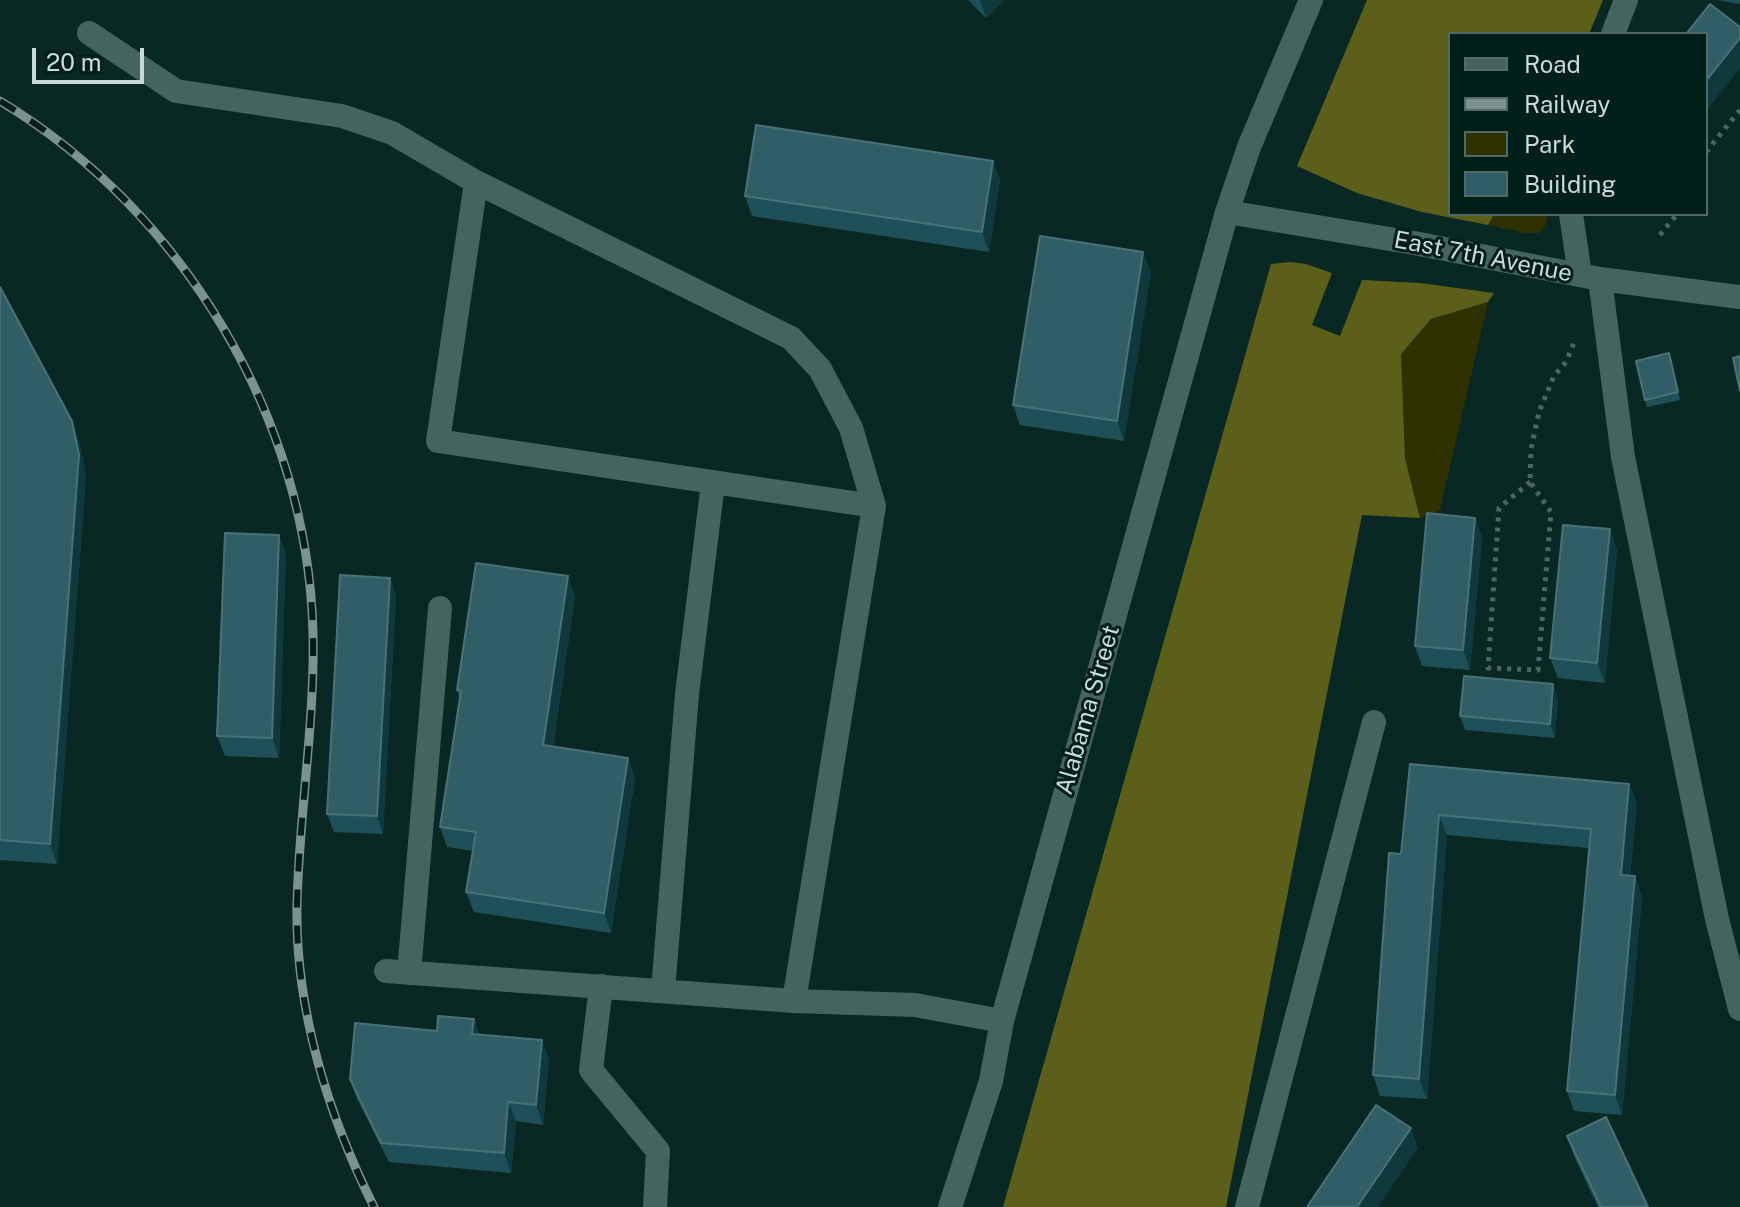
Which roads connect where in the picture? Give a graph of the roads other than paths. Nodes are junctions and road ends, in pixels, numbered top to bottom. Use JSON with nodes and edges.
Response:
{"nodes":[{"id":1,"x":1311,"y":0,"type":"edge"},
{"id":2,"x":1626,"y":0,"type":"edge"},
{"id":3,"x":1614,"y":32,"type":"edge"},
{"id":4,"x":89,"y":33,"type":"dead end"},
{"id":5,"x":476,"y":182,"type":"junction"},
{"id":6,"x":1227,"y":212,"type":"junction"},
{"id":7,"x":1572,"y":216,"type":"edge"},
{"id":8,"x":1590,"y":277,"type":"junction"},
{"id":9,"x":1740,"y":297,"type":"edge"},
{"id":10,"x":713,"y":483,"type":"junction"},
{"id":11,"x":874,"y":506,"type":"junction"},
{"id":12,"x":440,"y":608,"type":"dead end"},
{"id":13,"x":1374,"y":722,"type":"dead end"},
{"id":14,"x":601,"y":986,"type":"junction"},
{"id":15,"x":663,"y":991,"type":"junction"},
{"id":16,"x":794,"y":1001,"type":"junction"},
{"id":17,"x":1740,"y":1009,"type":"edge"},
{"id":18,"x":1002,"y":1021,"type":"junction"},
{"id":19,"x":655,"y":1207,"type":"edge"},
{"id":20,"x":950,"y":1207,"type":"edge"},
{"id":21,"x":1247,"y":1207,"type":"edge"}],
"edges":[{"from":1,"to":6,"type":"street","name":"Alabama Street"},
{"from":2,"to":3,"type":"street"},
{"from":4,"to":5,"type":"street"},
{"from":5,"to":10,"type":"street"},
{"from":5,"to":11,"type":"street"},
{"from":6,"to":8,"type":"street","name":"East 7th Avenue"},
{"from":6,"to":18,"type":"street","name":"Alabama Street"},
{"from":7,"to":8,"type":"street"},
{"from":8,"to":9,"type":"street","name":"East 7th Avenue"},
{"from":8,"to":17,"type":"street"},
{"from":10,"to":11,"type":"street"},
{"from":10,"to":15,"type":"street"},
{"from":11,"to":16,"type":"street"},
{"from":12,"to":14,"type":"street"},
{"from":13,"to":21,"type":"street"},
{"from":14,"to":15,"type":"street"},
{"from":14,"to":19,"type":"street"},
{"from":15,"to":16,"type":"street"},
{"from":16,"to":18,"type":"street"},
{"from":18,"to":20,"type":"street","name":"Alabama Street"}]}
